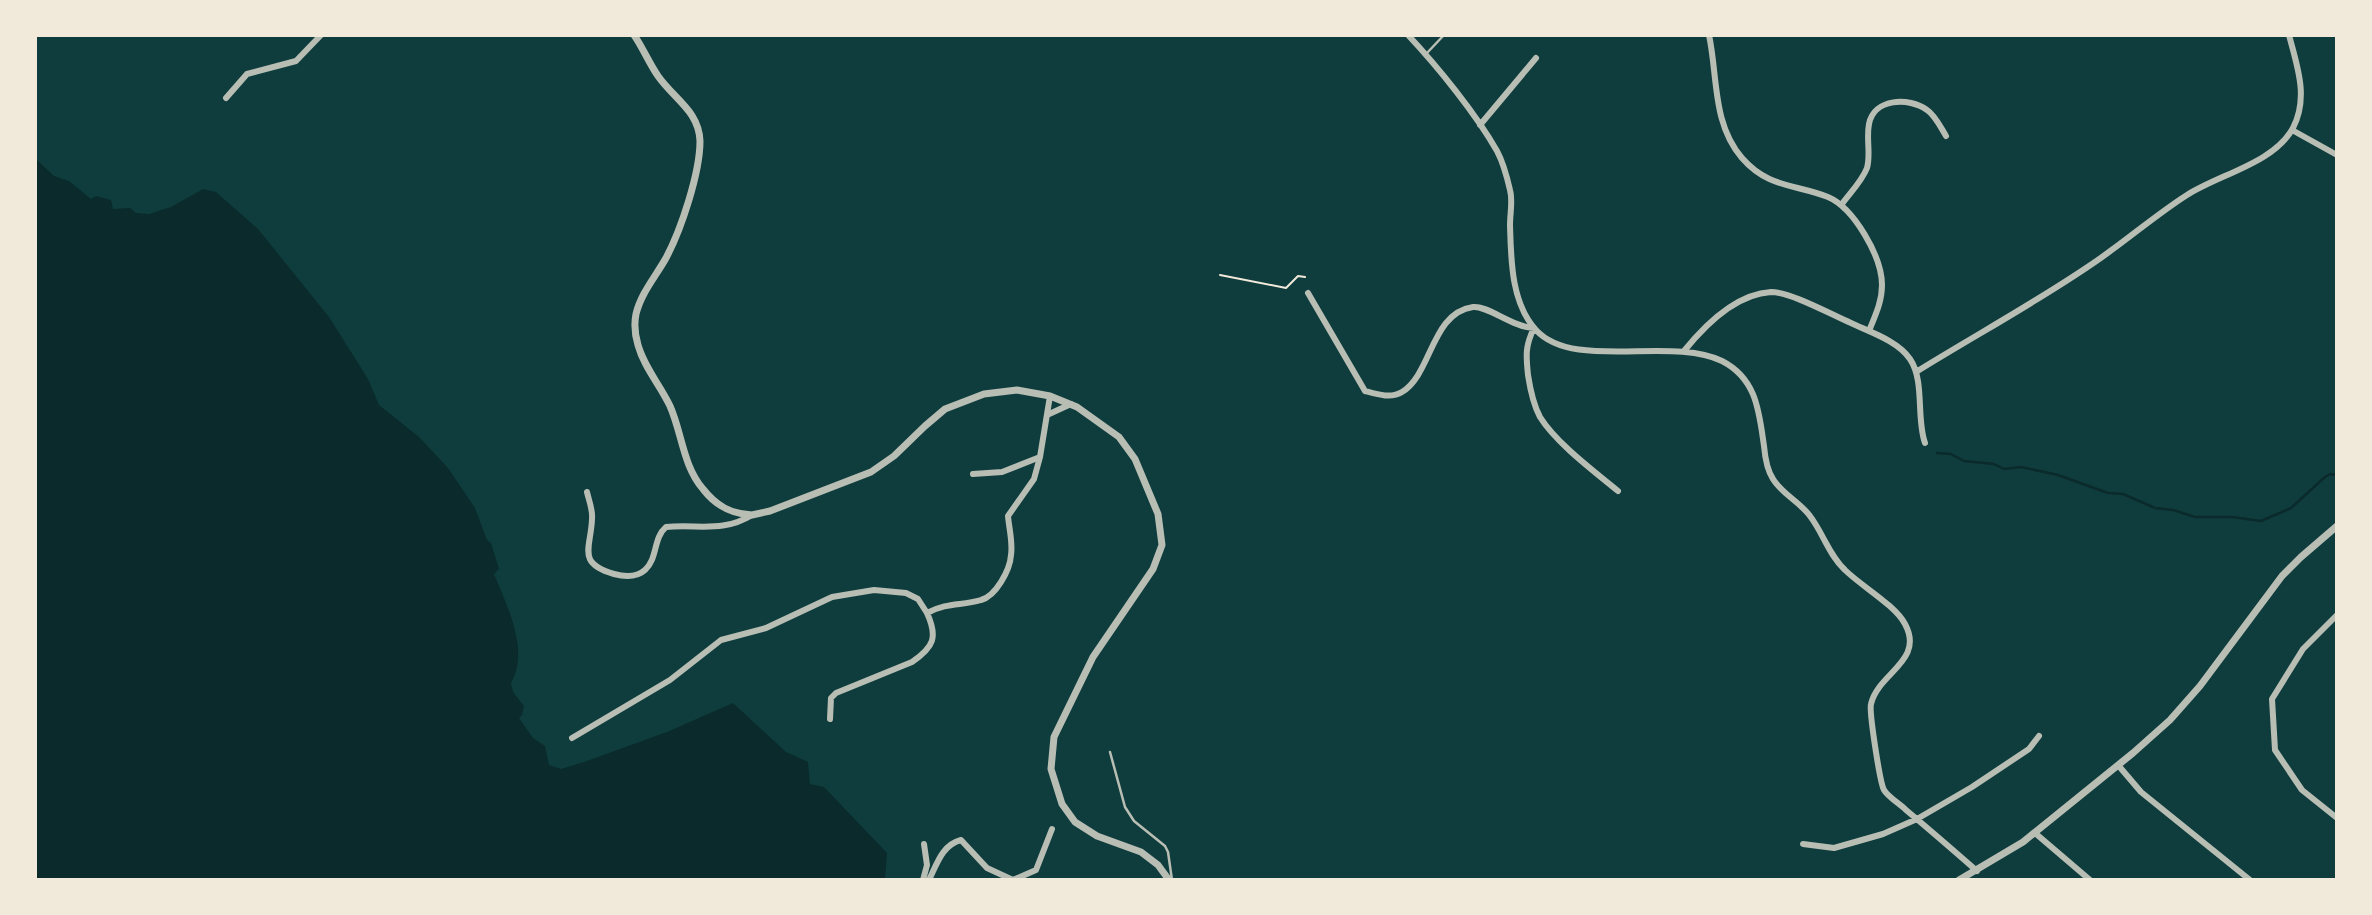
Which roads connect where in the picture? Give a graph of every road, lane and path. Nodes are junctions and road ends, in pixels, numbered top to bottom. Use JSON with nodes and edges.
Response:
{"nodes":[{"id":1,"x":321,"y":35,"type":"edge"},
{"id":2,"x":634,"y":35,"type":"edge"},
{"id":3,"x":1408,"y":35,"type":"edge"},
{"id":4,"x":1444,"y":35,"type":"edge"},
{"id":5,"x":1709,"y":35,"type":"edge"},
{"id":6,"x":2289,"y":35,"type":"edge"},
{"id":7,"x":1426,"y":54,"type":"junction"},
{"id":8,"x":1536,"y":58,"type":"dead end"},
{"id":9,"x":226,"y":98,"type":"dead end"},
{"id":10,"x":1480,"y":125,"type":"junction"},
{"id":11,"x":2292,"y":130,"type":"junction"},
{"id":12,"x":1946,"y":136,"type":"dead end"},
{"id":13,"x":2337,"y":155,"type":"edge"},
{"id":14,"x":1842,"y":204,"type":"junction"},
{"id":15,"x":1220,"y":275,"type":"dead end"},
{"id":16,"x":1305,"y":277,"type":"dead end"},
{"id":17,"x":1308,"y":293,"type":"dead end"},
{"id":18,"x":1534,"y":328,"type":"junction"},
{"id":19,"x":1869,"y":331,"type":"junction"},
{"id":20,"x":1684,"y":351,"type":"junction"},
{"id":21,"x":1916,"y":372,"type":"junction"},
{"id":22,"x":1050,"y":396,"type":"junction"},
{"id":23,"x":1071,"y":404,"type":"junction"},
{"id":24,"x":1047,"y":415,"type":"junction"},
{"id":25,"x":1926,"y":443,"type":"dead end"},
{"id":26,"x":1040,"y":457,"type":"junction"},
{"id":27,"x":973,"y":474,"type":"dead end"},
{"id":28,"x":1618,"y":491,"type":"dead end"},
{"id":29,"x":587,"y":492,"type":"dead end"},
{"id":30,"x":752,"y":515,"type":"junction"},
{"id":31,"x":2337,"y":526,"type":"edge"},
{"id":32,"x":927,"y":613,"type":"junction"},
{"id":33,"x":2337,"y":615,"type":"edge"},
{"id":34,"x":830,"y":719,"type":"dead end"},
{"id":35,"x":2039,"y":736,"type":"dead end"},
{"id":36,"x":572,"y":738,"type":"dead end"},
{"id":37,"x":1110,"y":752,"type":"dead end"},
{"id":38,"x":2118,"y":765,"type":"junction"},
{"id":39,"x":2337,"y":817,"type":"edge"},
{"id":40,"x":1917,"y":819,"type":"junction"},
{"id":41,"x":1052,"y":829,"type":"dead end"},
{"id":42,"x":2035,"y":833,"type":"junction"},
{"id":43,"x":924,"y":844,"type":"dead end"},
{"id":44,"x":1803,"y":844,"type":"dead end"},
{"id":45,"x":1977,"y":870,"type":"junction"},
{"id":46,"x":926,"y":880,"type":"edge"},
{"id":47,"x":1171,"y":880,"type":"edge"},
{"id":48,"x":1959,"y":880,"type":"edge"},
{"id":49,"x":2090,"y":880,"type":"edge"},
{"id":50,"x":2250,"y":880,"type":"edge"}],
"edges":[{"from":1,"to":9,"type":"street"},
{"from":2,"to":30,"type":"street"},
{"from":3,"to":7,"type":"street"},
{"from":4,"to":7,"type":"lane"},
{"from":5,"to":14,"type":"street"},
{"from":6,"to":11,"type":"street"},
{"from":7,"to":10,"type":"street"},
{"from":8,"to":10,"type":"street"},
{"from":10,"to":18,"type":"street"},
{"from":11,"to":13,"type":"street"},
{"from":11,"to":21,"type":"street"},
{"from":12,"to":14,"type":"street"},
{"from":14,"to":19,"type":"street"},
{"from":15,"to":16,"type":"path"},
{"from":17,"to":18,"type":"street"},
{"from":18,"to":20,"type":"street"},
{"from":18,"to":28,"type":"street"},
{"from":19,"to":20,"type":"street"},
{"from":19,"to":21,"type":"street"},
{"from":20,"to":40,"type":"street"},
{"from":21,"to":25,"type":"street"},
{"from":22,"to":23,"type":"street"},
{"from":22,"to":24,"type":"street"},
{"from":22,"to":30,"type":"street"},
{"from":23,"to":24,"type":"street"},
{"from":23,"to":47,"type":"street"},
{"from":24,"to":26,"type":"street"},
{"from":26,"to":27,"type":"street"},
{"from":26,"to":32,"type":"street"},
{"from":29,"to":30,"type":"street"},
{"from":31,"to":38,"type":"street"},
{"from":32,"to":34,"type":"street"},
{"from":32,"to":36,"type":"street"},
{"from":33,"to":39,"type":"street"},
{"from":35,"to":40,"type":"street"},
{"from":37,"to":47,"type":"lane"},
{"from":38,"to":42,"type":"street"},
{"from":38,"to":50,"type":"street"},
{"from":40,"to":44,"type":"street"},
{"from":40,"to":45,"type":"street"},
{"from":41,"to":46,"type":"street"},
{"from":42,"to":45,"type":"street"},
{"from":42,"to":49,"type":"street"},
{"from":43,"to":46,"type":"street"},
{"from":45,"to":48,"type":"street"}]}
